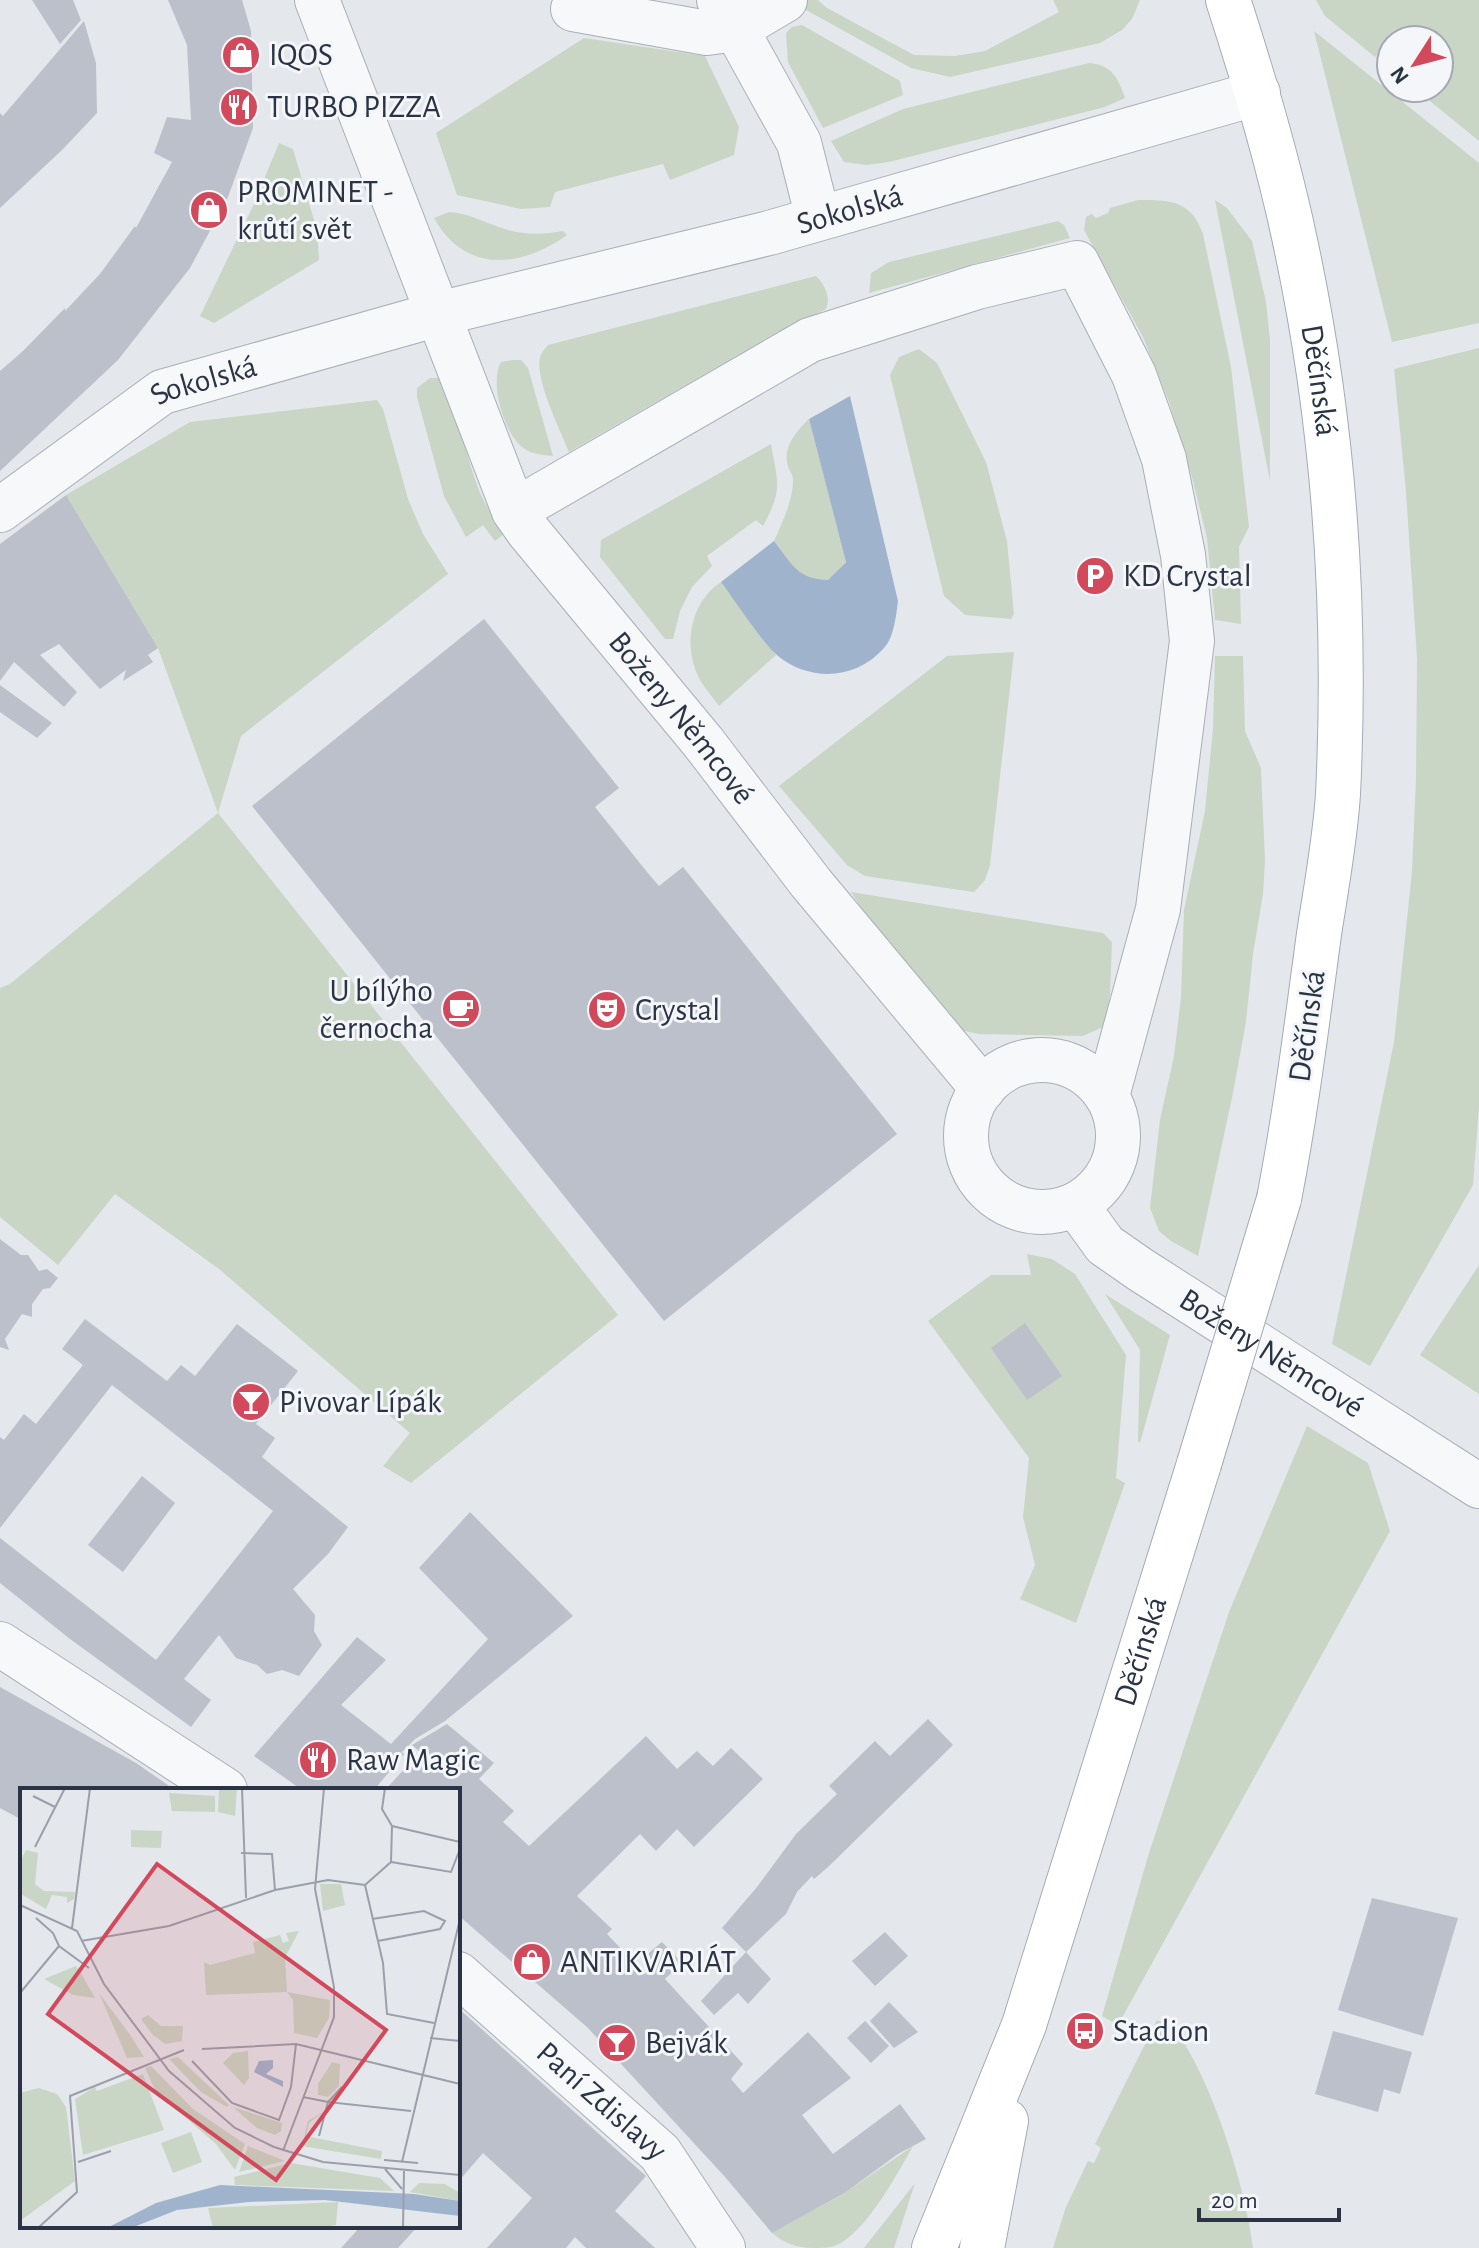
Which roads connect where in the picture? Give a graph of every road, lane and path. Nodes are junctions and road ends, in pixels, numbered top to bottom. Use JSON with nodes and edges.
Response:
{"nodes":[{"id":1,"x":317,"y":0,"type":"edge"},
{"id":2,"x":785,"y":0,"type":"edge"},
{"id":3,"x":1228,"y":0,"type":"edge"},
{"id":4,"x":573,"y":9,"type":"dead end"},
{"id":5,"x":728,"y":15,"type":"edge"},
{"id":6,"x":1258,"y":93,"type":"junction"},
{"id":7,"x":818,"y":218,"type":"junction"},
{"id":8,"x":438,"y":314,"type":"junction"},
{"id":9,"x":0,"y":510,"type":"edge"},
{"id":10,"x":514,"y":511,"type":"junction"},
{"id":11,"x":983,"y":1089,"type":"junction"},
{"id":12,"x":1107,"y":1096,"type":"junction"},
{"id":13,"x":1076,"y":1205,"type":"junction"},
{"id":14,"x":1462,"y":1476,"type":"edge"},
{"id":15,"x":0,"y":1644,"type":"edge"},
{"id":16,"x":222,"y":1788,"type":"edge"},
{"id":17,"x":460,"y":1976,"type":"edge"},
{"id":18,"x":1024,"y":2025,"type":"junction"},
{"id":19,"x":723,"y":2248,"type":"edge"},
{"id":20,"x":934,"y":2248,"type":"edge"},
{"id":21,"x":982,"y":2248,"type":"edge"}],
"edges":[{"from":1,"to":8,"type":"street"},
{"from":2,"to":5,"type":"street"},
{"from":3,"to":6,"type":"main road","name":"Děčínská"},
{"from":4,"to":5,"type":"street"},
{"from":5,"to":7,"type":"street"},
{"from":6,"to":7,"type":"street","name":"Sokolská"},
{"from":6,"to":18,"type":"main road","name":"Děčínská","bridge":true},
{"from":7,"to":8,"type":"street","name":"Sokolská"},
{"from":8,"to":9,"type":"street","name":"Sokolská"},
{"from":8,"to":10,"type":"street","name":"Boženy Němcové"},
{"from":10,"to":11,"type":"street","name":"Boženy Němcové"},
{"from":10,"to":12,"type":"street"},
{"from":11,"to":12,"type":"street"},
{"from":11,"to":13,"type":"street"},
{"from":12,"to":13,"type":"street"},
{"from":13,"to":14,"type":"street","name":"Boženy Němcové"},
{"from":15,"to":16,"type":"street"},
{"from":17,"to":19,"type":"street","name":"Paní Zdislavy"},
{"from":18,"to":20,"type":"main road","name":"Děčínská"},
{"from":18,"to":21,"type":"main road","name":"Děčínská"}]}
